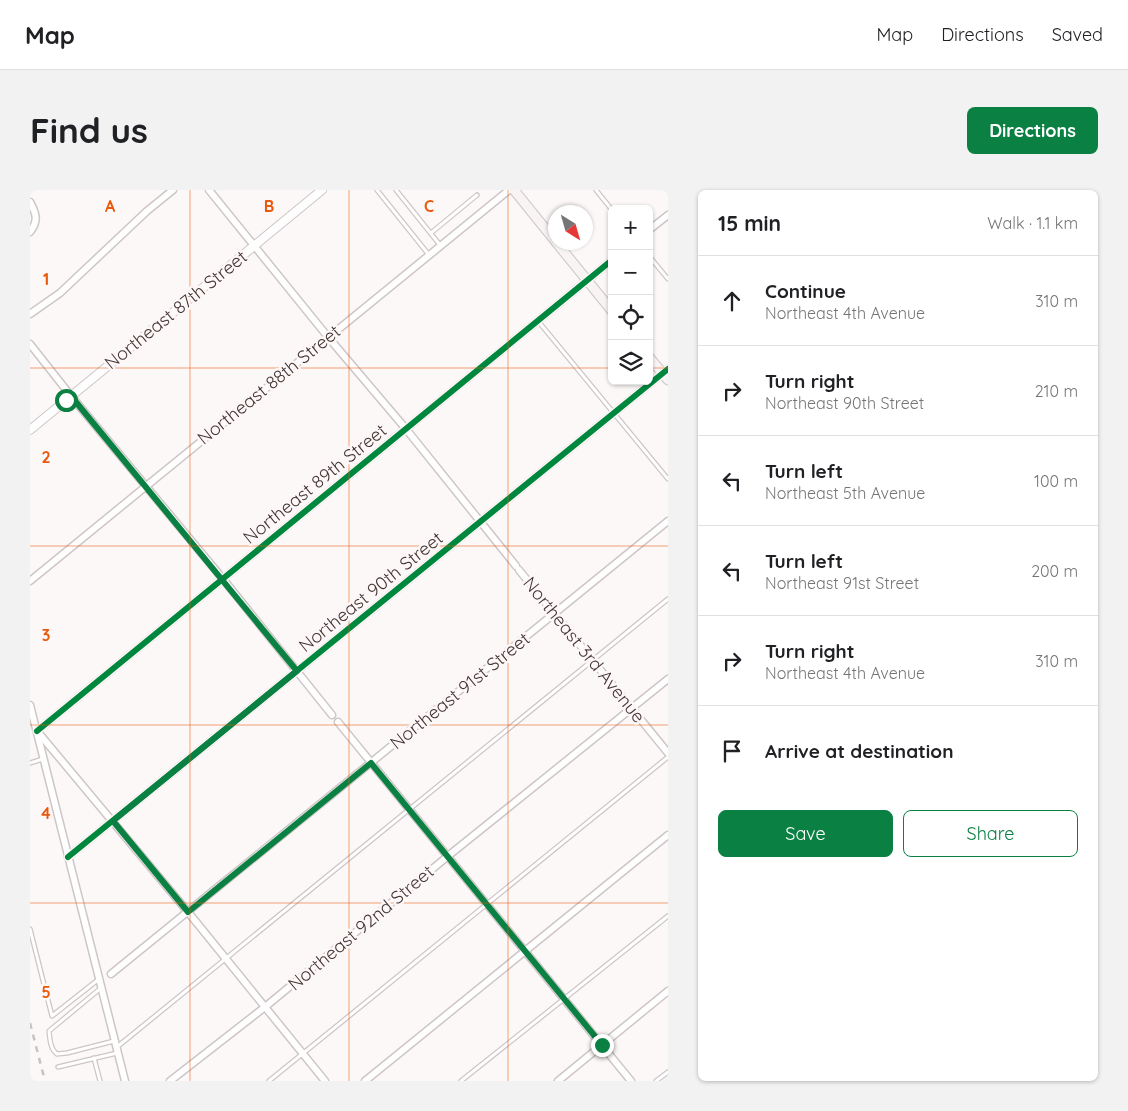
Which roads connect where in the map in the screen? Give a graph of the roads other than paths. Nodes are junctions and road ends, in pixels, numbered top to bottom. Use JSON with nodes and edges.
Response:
{"nodes":[{"id":1,"x":173,"y":190,"type":"edge"},
{"id":2,"x":209,"y":190,"type":"edge"},
{"id":3,"x":322,"y":190,"type":"edge"},
{"id":4,"x":378,"y":190,"type":"edge"},
{"id":5,"x":396,"y":190,"type":"edge"},
{"id":6,"x":509,"y":190,"type":"edge"},
{"id":7,"x":514,"y":190,"type":"edge"},
{"id":8,"x":596,"y":190,"type":"edge"},
{"id":9,"x":477,"y":195,"type":"dead end"},
{"id":10,"x":30,"y":202,"type":"edge"},
{"id":11,"x":608,"y":205,"type":"edge"},
{"id":12,"x":668,"y":215,"type":"edge"},
{"id":13,"x":653,"y":227,"type":"edge"},
{"id":14,"x":30,"y":232,"type":"edge"},
{"id":15,"x":548,"y":232,"type":"edge"},
{"id":16,"x":431,"y":233,"type":"junction"},
{"id":17,"x":440,"y":245,"type":"junction"},
{"id":18,"x":254,"y":246,"type":"junction"},
{"id":19,"x":563,"y":250,"type":"edge"},
{"id":20,"x":429,"y":255,"type":"junction"},
{"id":21,"x":653,"y":261,"type":"edge"},
{"id":22,"x":608,"y":263,"type":"edge"},
{"id":23,"x":668,"y":279,"type":"edge"},
{"id":24,"x":587,"y":280,"type":"junction"},
{"id":25,"x":608,"y":306,"type":"edge"},
{"id":26,"x":30,"y":314,"type":"edge"},
{"id":27,"x":538,"y":321,"type":"junction"},
{"id":28,"x":328,"y":337,"type":"junction"},
{"id":29,"x":30,"y":344,"type":"edge"},
{"id":30,"x":653,"y":361,"type":"edge"},
{"id":31,"x":666,"y":374,"type":"edge"},
{"id":32,"x":71,"y":396,"type":"junction"},
{"id":33,"x":614,"y":413,"type":"junction"},
{"id":34,"x":406,"y":429,"type":"junction"},
{"id":35,"x":30,"y":430,"type":"edge"},
{"id":36,"x":668,"y":478,"type":"edge"},
{"id":37,"x":146,"y":486,"type":"junction"},
{"id":38,"x":668,"y":521,"type":"edge"},
{"id":39,"x":480,"y":522,"type":"junction"},
{"id":40,"x":223,"y":579,"type":"junction"},
{"id":41,"x":30,"y":581,"type":"edge"},
{"id":42,"x":668,"y":599,"type":"edge"},
{"id":43,"x":554,"y":614,"type":"junction"},
{"id":44,"x":593,"y":661,"type":"junction"},
{"id":45,"x":297,"y":671,"type":"junction"},
{"id":46,"x":668,"y":679,"type":"edge"},
{"id":47,"x":30,"y":705,"type":"edge"},
{"id":48,"x":632,"y":709,"type":"junction"},
{"id":49,"x":332,"y":715,"type":"dead end"},
{"id":50,"x":338,"y":722,"type":"dead end"},
{"id":51,"x":37,"y":731,"type":"junction"},
{"id":52,"x":668,"y":755,"type":"edge"},
{"id":53,"x":44,"y":759,"type":"junction"},
{"id":54,"x":30,"y":763,"type":"edge"},
{"id":55,"x":371,"y":763,"type":"junction"},
{"id":56,"x":409,"y":809,"type":"junction"},
{"id":57,"x":113,"y":821,"type":"junction"},
{"id":58,"x":668,"y":834,"type":"edge"},
{"id":59,"x":448,"y":856,"type":"junction"},
{"id":60,"x":68,"y":857,"type":"junction"},
{"id":61,"x":486,"y":904,"type":"junction"},
{"id":62,"x":188,"y":912,"type":"junction"},
{"id":63,"x":668,"y":916,"type":"edge"},
{"id":64,"x":30,"y":929,"type":"edge"},
{"id":65,"x":525,"y":952,"type":"junction"},
{"id":66,"x":226,"y":959,"type":"junction"},
{"id":67,"x":111,"y":974,"type":"dead end"},
{"id":68,"x":100,"y":979,"type":"junction"},
{"id":69,"x":102,"y":988,"type":"junction"},
{"id":70,"x":668,"y":991,"type":"edge"},
{"id":71,"x":563,"y":999,"type":"junction"},
{"id":72,"x":265,"y":1007,"type":"junction"},
{"id":73,"x":602,"y":1045,"type":"junction"},
{"id":74,"x":117,"y":1047,"type":"junction"},
{"id":75,"x":303,"y":1054,"type":"junction"},
{"id":76,"x":94,"y":1058,"type":"junction"},
{"id":77,"x":58,"y":1067,"type":"dead end"},
{"id":78,"x":668,"y":1072,"type":"edge"},
{"id":79,"x":100,"y":1081,"type":"edge"},
{"id":80,"x":125,"y":1081,"type":"edge"},
{"id":81,"x":170,"y":1081,"type":"edge"},
{"id":82,"x":269,"y":1081,"type":"edge"},
{"id":83,"x":325,"y":1081,"type":"edge"},
{"id":84,"x":365,"y":1081,"type":"edge"},
{"id":85,"x":461,"y":1081,"type":"edge"},
{"id":86,"x":558,"y":1081,"type":"edge"},
{"id":87,"x":631,"y":1081,"type":"edge"},
{"id":88,"x":656,"y":1081,"type":"edge"}],
"edges":[{"from":1,"to":26,"type":"street"},
{"from":2,"to":18,"type":"street","name":"Northeast 3rd Avenue"},
{"from":3,"to":18,"type":"street","name":"Northeast 87th Street"},
{"from":4,"to":20,"type":"lane"},
{"from":5,"to":16,"type":"lane"},
{"from":6,"to":17,"type":"street","name":"Northeast 88th Street"},
{"from":7,"to":15,"type":"main road"},
{"from":8,"to":11,"type":"lane"},
{"from":9,"to":16,"type":"lane"},
{"from":10,"to":14,"type":"street"},
{"from":12,"to":13,"type":"street"},
{"from":16,"to":17,"type":"lane"},
{"from":17,"to":20,"type":"street","name":"Northeast 88th Street"},
{"from":18,"to":28,"type":"street","name":"Northeast 3rd Avenue"},
{"from":18,"to":32,"type":"street","name":"Northeast 87th Street"},
{"from":19,"to":24,"type":"main road"},
{"from":20,"to":28,"type":"street","name":"Northeast 88th Street"},
{"from":21,"to":23,"type":"lane"},
{"from":22,"to":24,"type":"street","name":"Northeast 89th Street"},
{"from":24,"to":25,"type":"main road"},
{"from":24,"to":27,"type":"street","name":"Northeast 89th Street"},
{"from":27,"to":33,"type":"lane"},
{"from":27,"to":34,"type":"street","name":"Northeast 89th Street"},
{"from":28,"to":34,"type":"street","name":"Northeast 3rd Avenue"},
{"from":28,"to":37,"type":"street","name":"Northeast 88th Street"},
{"from":29,"to":32,"type":"street"},
{"from":30,"to":31,"type":"main road"},
{"from":31,"to":33,"type":"street","name":"Northeast 90th Street"},
{"from":32,"to":35,"type":"street","name":"Northeast 87th Street"},
{"from":32,"to":37,"type":"street"},
{"from":33,"to":36,"type":"lane"},
{"from":33,"to":39,"type":"street","name":"Northeast 90th Street"},
{"from":34,"to":39,"type":"street","name":"Northeast 3rd Avenue"},
{"from":34,"to":40,"type":"street","name":"Northeast 89th Street"},
{"from":37,"to":40,"type":"street"},
{"from":37,"to":41,"type":"street","name":"Northeast 88th Street"},
{"from":38,"to":43,"type":"street","name":"Northeast 91st Street"},
{"from":39,"to":43,"type":"street","name":"Northeast 3rd Avenue"},
{"from":39,"to":45,"type":"street","name":"Northeast 90th Street"},
{"from":40,"to":45,"type":"street"},
{"from":40,"to":51,"type":"street","name":"Northeast 89th Street"},
{"from":42,"to":44,"type":"lane"},
{"from":43,"to":44,"type":"street","name":"Northeast 3rd Avenue"},
{"from":43,"to":55,"type":"street","name":"Northeast 91st Street"},
{"from":44,"to":48,"type":"street","name":"Northeast 3rd Avenue"},
{"from":44,"to":56,"type":"lane"},
{"from":45,"to":49,"type":"street"},
{"from":45,"to":57,"type":"street","name":"Northeast 90th Street"},
{"from":46,"to":48,"type":"street","name":"Northeast 92nd Street"},
{"from":47,"to":51,"type":"street"},
{"from":48,"to":52,"type":"street","name":"Northeast 3rd Avenue"},
{"from":48,"to":59,"type":"street","name":"Northeast 92nd Street"},
{"from":50,"to":55,"type":"street"},
{"from":51,"to":53,"type":"street"},
{"from":51,"to":57,"type":"street"},
{"from":52,"to":61,"type":"lane"},
{"from":53,"to":54,"type":"lane"},
{"from":53,"to":60,"type":"street"},
{"from":55,"to":56,"type":"street"},
{"from":55,"to":62,"type":"street","name":"Northeast 91st Street"},
{"from":56,"to":59,"type":"street"},
{"from":56,"to":66,"type":"lane"},
{"from":57,"to":60,"type":"street","name":"Northeast 90th Street"},
{"from":57,"to":62,"type":"street"},
{"from":58,"to":65,"type":"street"},
{"from":59,"to":61,"type":"street"},
{"from":59,"to":72,"type":"street","name":"Northeast 92nd Street"},
{"from":60,"to":68,"type":"street"},
{"from":61,"to":65,"type":"street"},
{"from":61,"to":75,"type":"lane"},
{"from":62,"to":66,"type":"street"},
{"from":62,"to":67,"type":"street","name":"Northeast 91st Street"},
{"from":63,"to":71,"type":"lane"},
{"from":64,"to":68,"type":"lane"},
{"from":65,"to":71,"type":"street"},
{"from":65,"to":84,"type":"street"},
{"from":66,"to":72,"type":"street"},
{"from":66,"to":74,"type":"lane"},
{"from":68,"to":69,"type":"street"},
{"from":69,"to":74,"type":"street"},
{"from":69,"to":74,"type":"lane"},
{"from":70,"to":73,"type":"street"},
{"from":71,"to":73,"type":"street"},
{"from":71,"to":85,"type":"lane"},
{"from":72,"to":75,"type":"street"},
{"from":72,"to":81,"type":"street","name":"Northeast 92nd Street"},
{"from":73,"to":86,"type":"street"},
{"from":73,"to":87,"type":"street"},
{"from":74,"to":76,"type":"lane"},
{"from":74,"to":80,"type":"street"},
{"from":75,"to":82,"type":"lane"},
{"from":75,"to":83,"type":"street"},
{"from":76,"to":77,"type":"lane"},
{"from":76,"to":79,"type":"lane"},
{"from":78,"to":88,"type":"lane"}]}
